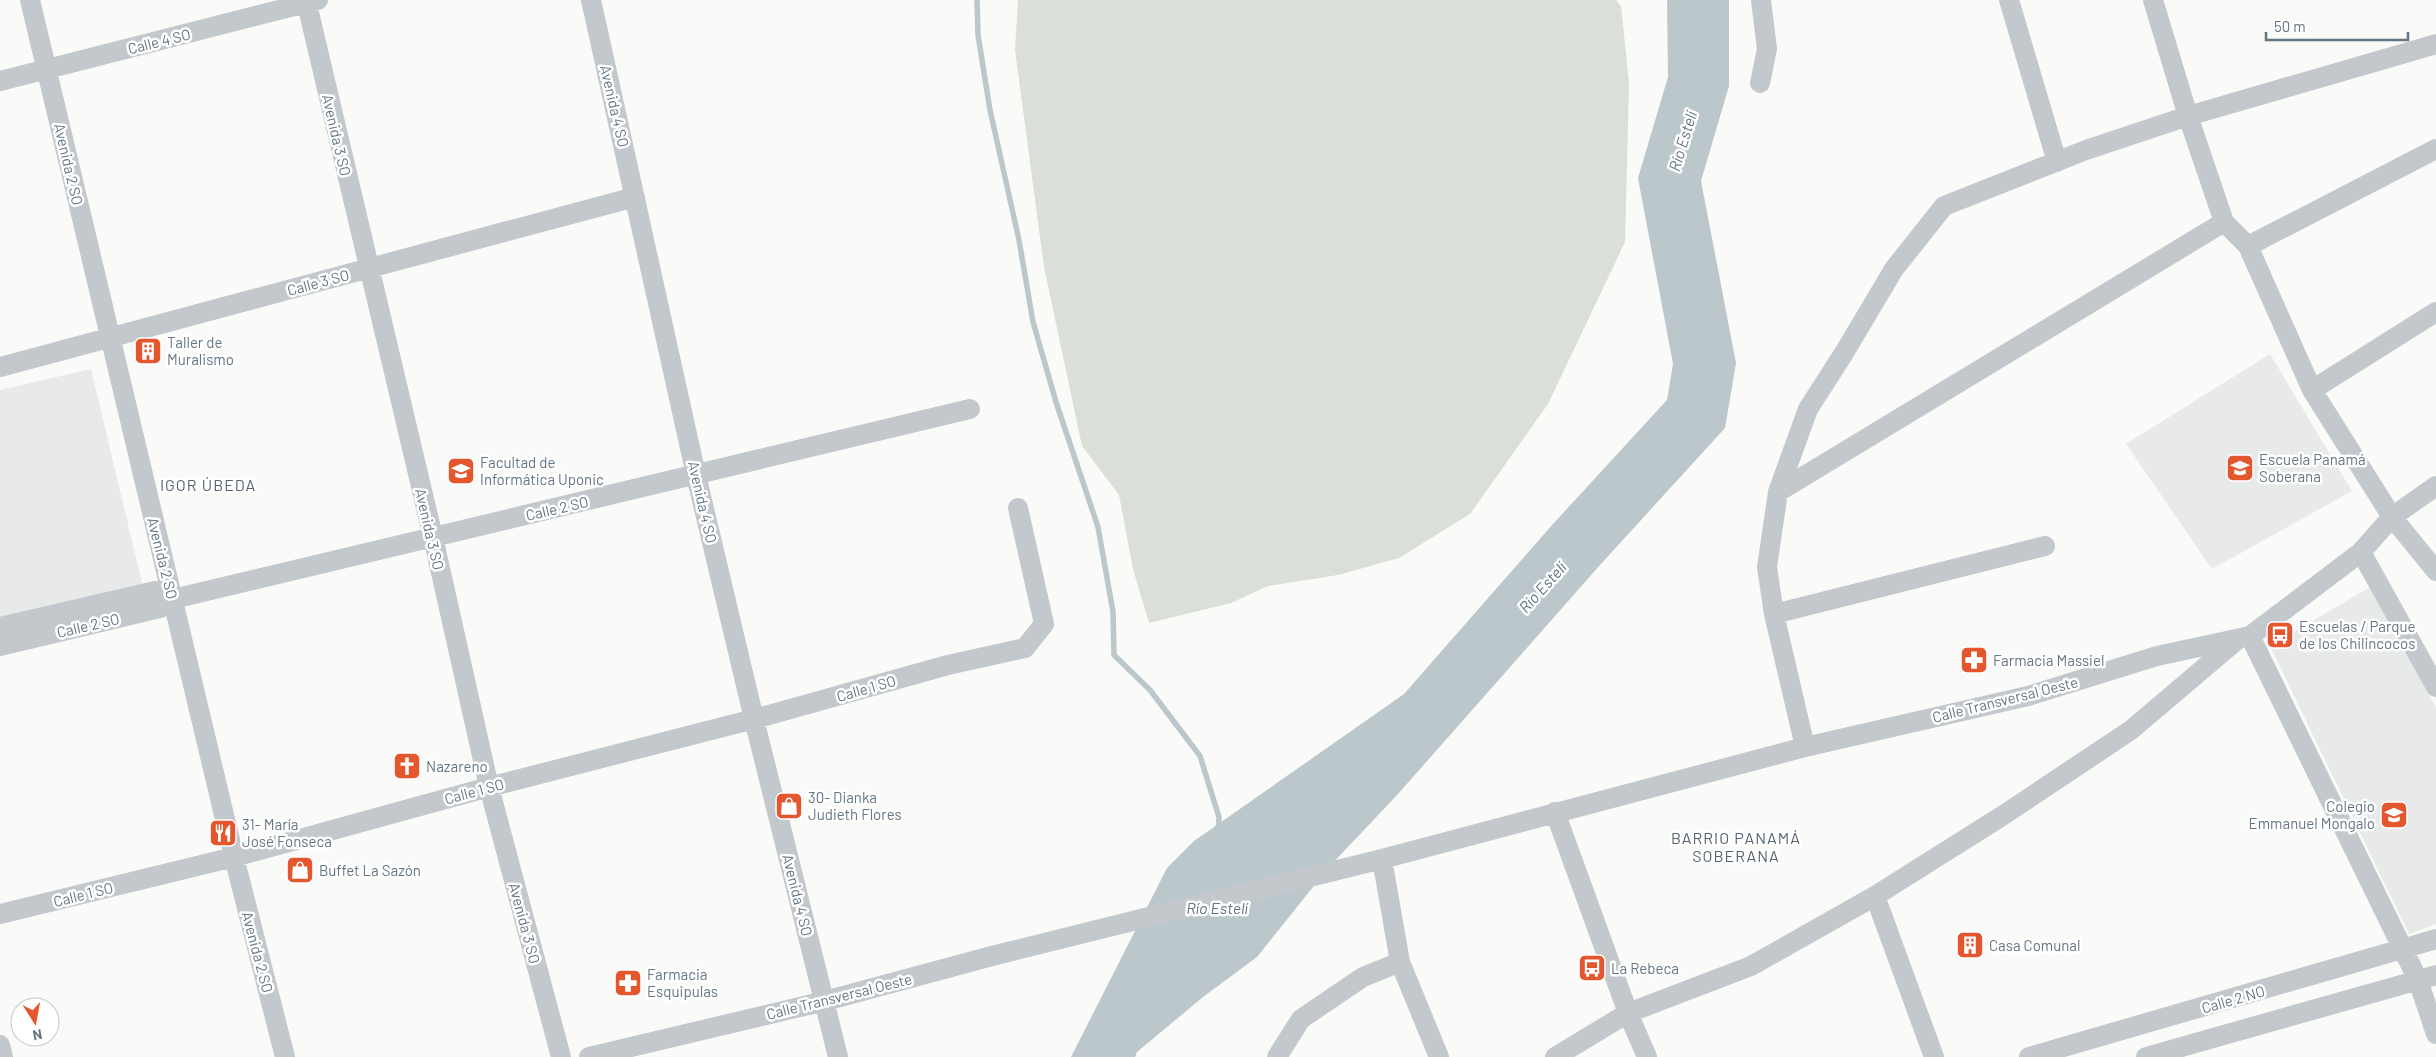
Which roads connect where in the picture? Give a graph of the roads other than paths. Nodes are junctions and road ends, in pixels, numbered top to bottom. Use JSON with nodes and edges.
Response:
{"nodes":[{"id":1,"x":30,"y":0,"type":"edge"},
{"id":2,"x":591,"y":0,"type":"edge"},
{"id":3,"x":1761,"y":0,"type":"edge"},
{"id":4,"x":2009,"y":0,"type":"edge"},
{"id":5,"x":2154,"y":0,"type":"edge"},
{"id":6,"x":310,"y":1,"type":"edge"},
{"id":7,"x":2436,"y":44,"type":"edge"},
{"id":8,"x":46,"y":69,"type":"junction"},
{"id":9,"x":0,"y":81,"type":"edge"},
{"id":10,"x":1760,"y":83,"type":"dead end"},
{"id":11,"x":2188,"y":116,"type":"junction"},
{"id":12,"x":2436,"y":149,"type":"edge"},
{"id":13,"x":2056,"y":162,"type":"junction"},
{"id":14,"x":635,"y":197,"type":"junction"},
{"id":15,"x":2224,"y":222,"type":"junction"},
{"id":16,"x":2248,"y":246,"type":"junction"},
{"id":17,"x":368,"y":268,"type":"junction"},
{"id":18,"x":2436,"y":312,"type":"edge"},
{"id":19,"x":109,"y":338,"type":"junction"},
{"id":20,"x":0,"y":367,"type":"edge"},
{"id":21,"x":2312,"y":390,"type":"junction"},
{"id":22,"x":970,"y":409,"type":"dead end"},
{"id":23,"x":696,"y":475,"type":"junction"},
{"id":24,"x":2436,"y":486,"type":"edge"},
{"id":25,"x":1778,"y":492,"type":"junction"},
{"id":26,"x":1018,"y":508,"type":"dead end"},
{"id":27,"x":2392,"y":517,"type":"junction"},
{"id":28,"x":433,"y":537,"type":"junction"},
{"id":29,"x":2045,"y":546,"type":"dead end"},
{"id":30,"x":2361,"y":552,"type":"junction"},
{"id":31,"x":2436,"y":571,"type":"edge"},
{"id":32,"x":173,"y":599,"type":"junction"},
{"id":33,"x":1774,"y":614,"type":"junction"},
{"id":34,"x":0,"y":627,"type":"edge"},
{"id":35,"x":2244,"y":638,"type":"junction"},
{"id":36,"x":0,"y":646,"type":"edge"},
{"id":37,"x":2436,"y":687,"type":"edge"},
{"id":38,"x":754,"y":719,"type":"junction"},
{"id":39,"x":1805,"y":747,"type":"junction"},
{"id":40,"x":489,"y":787,"type":"junction"},
{"id":41,"x":1555,"y":812,"type":"junction"},
{"id":42,"x":234,"y":857,"type":"junction"},
{"id":43,"x":1378,"y":860,"type":"junction"},
{"id":44,"x":1875,"y":896,"type":"junction"},
{"id":45,"x":0,"y":914,"type":"edge"},
{"id":46,"x":2436,"y":940,"type":"edge"},
{"id":47,"x":2404,"y":950,"type":"junction"},
{"id":48,"x":1400,"y":962,"type":"junction"},
{"id":49,"x":2427,"y":977,"type":"edge"},
{"id":50,"x":825,"y":1001,"type":"junction"},
{"id":51,"x":1628,"y":1013,"type":"junction"},
{"id":52,"x":2436,"y":1034,"type":"edge"},
{"id":53,"x":0,"y":1046,"type":"edge"},
{"id":54,"x":2058,"y":1053,"type":"edge"},
{"id":55,"x":3,"y":1057,"type":"edge"},
{"id":56,"x":285,"y":1057,"type":"edge"},
{"id":57,"x":560,"y":1057,"type":"edge"},
{"id":58,"x":589,"y":1057,"type":"edge"},
{"id":59,"x":838,"y":1057,"type":"edge"},
{"id":60,"x":1277,"y":1057,"type":"edge"},
{"id":61,"x":1439,"y":1057,"type":"edge"},
{"id":62,"x":1556,"y":1057,"type":"edge"},
{"id":63,"x":1647,"y":1057,"type":"edge"},
{"id":64,"x":1934,"y":1057,"type":"edge"},
{"id":65,"x":2029,"y":1057,"type":"edge"},
{"id":66,"x":2146,"y":1057,"type":"edge"}],
"edges":[{"from":1,"to":8,"type":"street","name":"Avenida 2 SO"},
{"from":2,"to":14,"type":"street","name":"Avenida 4 SO"},
{"from":3,"to":10,"type":"street"},
{"from":4,"to":13,"type":"street"},
{"from":5,"to":11,"type":"street"},
{"from":6,"to":8,"type":"street","name":"Calle 4 SO"},
{"from":6,"to":17,"type":"street","name":"Avenida 3 SO"},
{"from":7,"to":11,"type":"street"},
{"from":8,"to":9,"type":"street","name":"Calle 4 SO"},
{"from":8,"to":19,"type":"street","name":"Avenida 2 SO"},
{"from":11,"to":13,"type":"street"},
{"from":11,"to":15,"type":"street"},
{"from":12,"to":16,"type":"street"},
{"from":13,"to":25,"type":"street"},
{"from":14,"to":17,"type":"street","name":"Calle 3 SO"},
{"from":14,"to":23,"type":"street","name":"Avenida 4 SO"},
{"from":15,"to":16,"type":"street"},
{"from":15,"to":25,"type":"street"},
{"from":16,"to":21,"type":"street"},
{"from":17,"to":19,"type":"street","name":"Calle 3 SO"},
{"from":17,"to":28,"type":"street","name":"Avenida 3 SO"},
{"from":18,"to":21,"type":"street"},
{"from":19,"to":20,"type":"street","name":"Calle 3 SO"},
{"from":19,"to":32,"type":"street","name":"Avenida 2 SO"},
{"from":21,"to":27,"type":"street"},
{"from":22,"to":23,"type":"street","name":"Calle 2 SO"},
{"from":23,"to":28,"type":"street","name":"Calle 2 SO"},
{"from":23,"to":38,"type":"street","name":"Avenida 4 SO"},
{"from":24,"to":27,"type":"street","name":"Calle Transversal Oeste"},
{"from":25,"to":33,"type":"street"},
{"from":26,"to":38,"type":"street","name":"Calle 1 SO"},
{"from":27,"to":30,"type":"street","name":"Calle Transversal Oeste"},
{"from":27,"to":31,"type":"street"},
{"from":28,"to":32,"type":"street","name":"Calle 2 SO"},
{"from":28,"to":40,"type":"street","name":"Avenida 3 SO"},
{"from":29,"to":33,"type":"street"},
{"from":30,"to":35,"type":"street","name":"Calle Transversal Oeste"},
{"from":30,"to":37,"type":"street"},
{"from":32,"to":34,"type":"street","name":"Calle 2 SO"},
{"from":32,"to":36,"type":"street","name":"Calle 2 SO"},
{"from":32,"to":42,"type":"street","name":"Avenida 2 SO"},
{"from":33,"to":39,"type":"street"},
{"from":35,"to":39,"type":"street","name":"Calle Transversal Oeste"},
{"from":35,"to":44,"type":"street"},
{"from":35,"to":47,"type":"street"},
{"from":38,"to":40,"type":"street","name":"Calle 1 SO"},
{"from":38,"to":50,"type":"street","name":"Avenida 4 SO"},
{"from":39,"to":41,"type":"street","name":"Calle Transversal Oeste"},
{"from":40,"to":42,"type":"street","name":"Calle 1 SO"},
{"from":40,"to":57,"type":"street","name":"Avenida 3 SO"},
{"from":41,"to":43,"type":"street","name":"Calle Transversal Oeste"},
{"from":41,"to":51,"type":"street"},
{"from":42,"to":45,"type":"street","name":"Calle 1 SO"},
{"from":42,"to":56,"type":"street","name":"Avenida 2 SO"},
{"from":43,"to":48,"type":"street"},
{"from":43,"to":50,"type":"street","name":"Calle Transversal Oeste"},
{"from":44,"to":51,"type":"street"},
{"from":44,"to":64,"type":"street"},
{"from":46,"to":47,"type":"street","name":"Calle 2 NO"},
{"from":47,"to":49,"type":"street"},
{"from":47,"to":54,"type":"street","name":"Calle 2 NO"},
{"from":48,"to":60,"type":"street"},
{"from":48,"to":61,"type":"street"},
{"from":49,"to":52,"type":"street"},
{"from":49,"to":66,"type":"street"},
{"from":50,"to":58,"type":"street","name":"Calle Transversal Oeste"},
{"from":50,"to":59,"type":"street","name":"Avenida 4 SO"},
{"from":51,"to":62,"type":"street"},
{"from":51,"to":63,"type":"street"},
{"from":53,"to":55,"type":"street"},
{"from":54,"to":65,"type":"street","name":"Calle 2 NO"}]}
